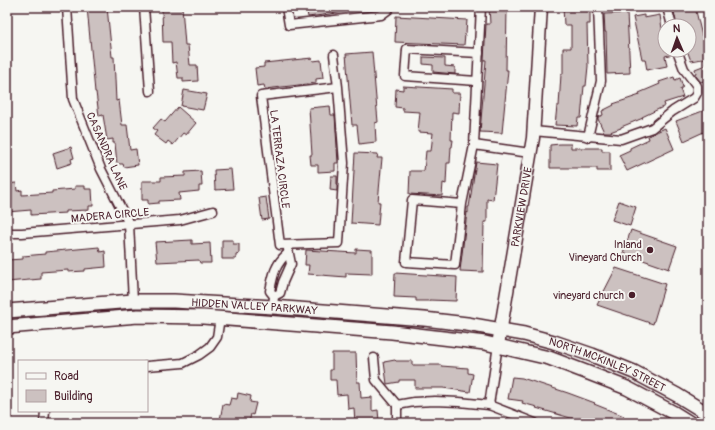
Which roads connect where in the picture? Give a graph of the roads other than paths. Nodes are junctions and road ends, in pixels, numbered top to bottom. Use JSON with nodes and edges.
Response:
{"nodes":[{"id":1,"x":67,"y":7,"type":"edge"},
{"id":2,"x":144,"y":7,"type":"edge"},
{"id":3,"x":286,"y":7,"type":"edge"},
{"id":4,"x":389,"y":7,"type":"edge"},
{"id":5,"x":481,"y":7,"type":"edge"},
{"id":6,"x":541,"y":7,"type":"edge"},
{"id":7,"x":598,"y":7,"type":"edge"},
{"id":8,"x":668,"y":7,"type":"edge"},
{"id":9,"x":670,"y":18,"type":"edge"},
{"id":10,"x":479,"y":53,"type":"junction"},
{"id":11,"x":334,"y":56,"type":"dead end"},
{"id":12,"x":680,"y":58,"type":"edge"},
{"id":13,"x":477,"y":81,"type":"junction"},
{"id":14,"x":338,"y":87,"type":"junction"},
{"id":15,"x":150,"y":91,"type":"dead end"},
{"id":16,"x":533,"y":131,"type":"junction"},
{"id":17,"x":588,"y":137,"type":"junction"},
{"id":18,"x":474,"y":145,"type":"junction"},
{"id":19,"x":530,"y":153,"type":"junction"},
{"id":20,"x":462,"y":204,"type":"junction"},
{"id":21,"x":213,"y":211,"type":"dead end"},
{"id":22,"x":129,"y":224,"type":"junction"},
{"id":23,"x":7,"y":233,"type":"edge"},
{"id":24,"x":288,"y":244,"type":"junction"},
{"id":25,"x":288,"y":253,"type":"junction"},
{"id":26,"x":276,"y":268,"type":"junction"},
{"id":27,"x":287,"y":270,"type":"junction"},
{"id":28,"x":133,"y":301,"type":"junction"},
{"id":29,"x":274,"y":302,"type":"junction"},
{"id":30,"x":7,"y":311,"type":"edge"},
{"id":31,"x":203,"y":317,"type":"junction"},
{"id":32,"x":220,"y":318,"type":"junction"},
{"id":33,"x":64,"y":321,"type":"junction"},
{"id":34,"x":310,"y":325,"type":"junction"},
{"id":35,"x":7,"y":326,"type":"edge"},
{"id":36,"x":500,"y":329,"type":"junction"},
{"id":37,"x":498,"y":345,"type":"junction"},
{"id":38,"x":374,"y":358,"type":"dead end"},
{"id":39,"x":148,"y":366,"type":"edge"},
{"id":40,"x":397,"y":405,"type":"junction"},
{"id":41,"x":489,"y":405,"type":"junction"},
{"id":42,"x":45,"y":412,"type":"edge"},
{"id":43,"x":708,"y":414,"type":"edge"},
{"id":44,"x":44,"y":423,"type":"edge"},
{"id":45,"x":397,"y":423,"type":"edge"},
{"id":46,"x":535,"y":423,"type":"edge"},
{"id":47,"x":690,"y":423,"type":"edge"}],
"edges":[{"from":1,"to":22,"type":"street","name":"CASANDRA LANE"},
{"from":2,"to":15,"type":"street"},
{"from":3,"to":4,"type":"street"},
{"from":5,"to":10,"type":"street"},
{"from":6,"to":16,"type":"street","name":"PARKVIEW DRIVE"},
{"from":7,"to":17,"type":"street"},
{"from":8,"to":9,"type":"street"},
{"from":10,"to":13,"type":"street"},
{"from":10,"to":13,"type":"street"},
{"from":11,"to":14,"type":"street"},
{"from":12,"to":17,"type":"street"},
{"from":13,"to":18,"type":"street"},
{"from":14,"to":24,"type":"street"},
{"from":14,"to":24,"type":"street","name":"LA TERRAZA CIRCLE"},
{"from":16,"to":17,"type":"street"},
{"from":16,"to":19,"type":"street","name":"PARKVIEW DRIVE"},
{"from":18,"to":19,"type":"street"},
{"from":18,"to":20,"type":"street"},
{"from":19,"to":36,"type":"street","name":"PARKVIEW DRIVE"},
{"from":20,"to":20,"type":"street"},
{"from":21,"to":22,"type":"street","name":"MADERA CIRCLE"},
{"from":22,"to":23,"type":"street","name":"MADERA CIRCLE"},
{"from":22,"to":28,"type":"street","name":"CASANDRA LANE"},
{"from":24,"to":25,"type":"street"},
{"from":25,"to":26,"type":"street"},
{"from":25,"to":27,"type":"street"},
{"from":26,"to":27,"type":"street"},
{"from":26,"to":29,"type":"street"},
{"from":27,"to":29,"type":"street"},
{"from":28,"to":29,"type":"main road","name":"HIDDEN VALLEY PARKWAY"},
{"from":28,"to":30,"type":"main road","name":"HIDDEN VALLEY PARKWAY"},
{"from":28,"to":31,"type":"main road"},
{"from":28,"to":33,"type":"main road"},
{"from":29,"to":34,"type":"main road"},
{"from":29,"to":36,"type":"main road","name":"HIDDEN VALLEY PARKWAY"},
{"from":31,"to":32,"type":"main road","name":"HIDDEN VALLEY PARKWAY"},
{"from":31,"to":33,"type":"main road","name":"HIDDEN VALLEY PARKWAY"},
{"from":32,"to":34,"type":"main road","name":"HIDDEN VALLEY PARKWAY"},
{"from":32,"to":39,"type":"street"},
{"from":33,"to":35,"type":"main road","name":"HIDDEN VALLEY PARKWAY"},
{"from":34,"to":37,"type":"main road","name":"HIDDEN VALLEY PARKWAY"},
{"from":36,"to":37,"type":"street","name":"PARKVIEW DRIVE"},
{"from":36,"to":43,"type":"main road","name":"NORTH MCKINLEY STREET"},
{"from":37,"to":41,"type":"street","name":"PARKVIEW DRIVE"},
{"from":37,"to":47,"type":"main road","name":"NORTH MCKINLEY STREET"},
{"from":38,"to":40,"type":"street"},
{"from":40,"to":41,"type":"street"},
{"from":40,"to":45,"type":"street"},
{"from":41,"to":46,"type":"street"},
{"from":42,"to":44,"type":"street"}]}
